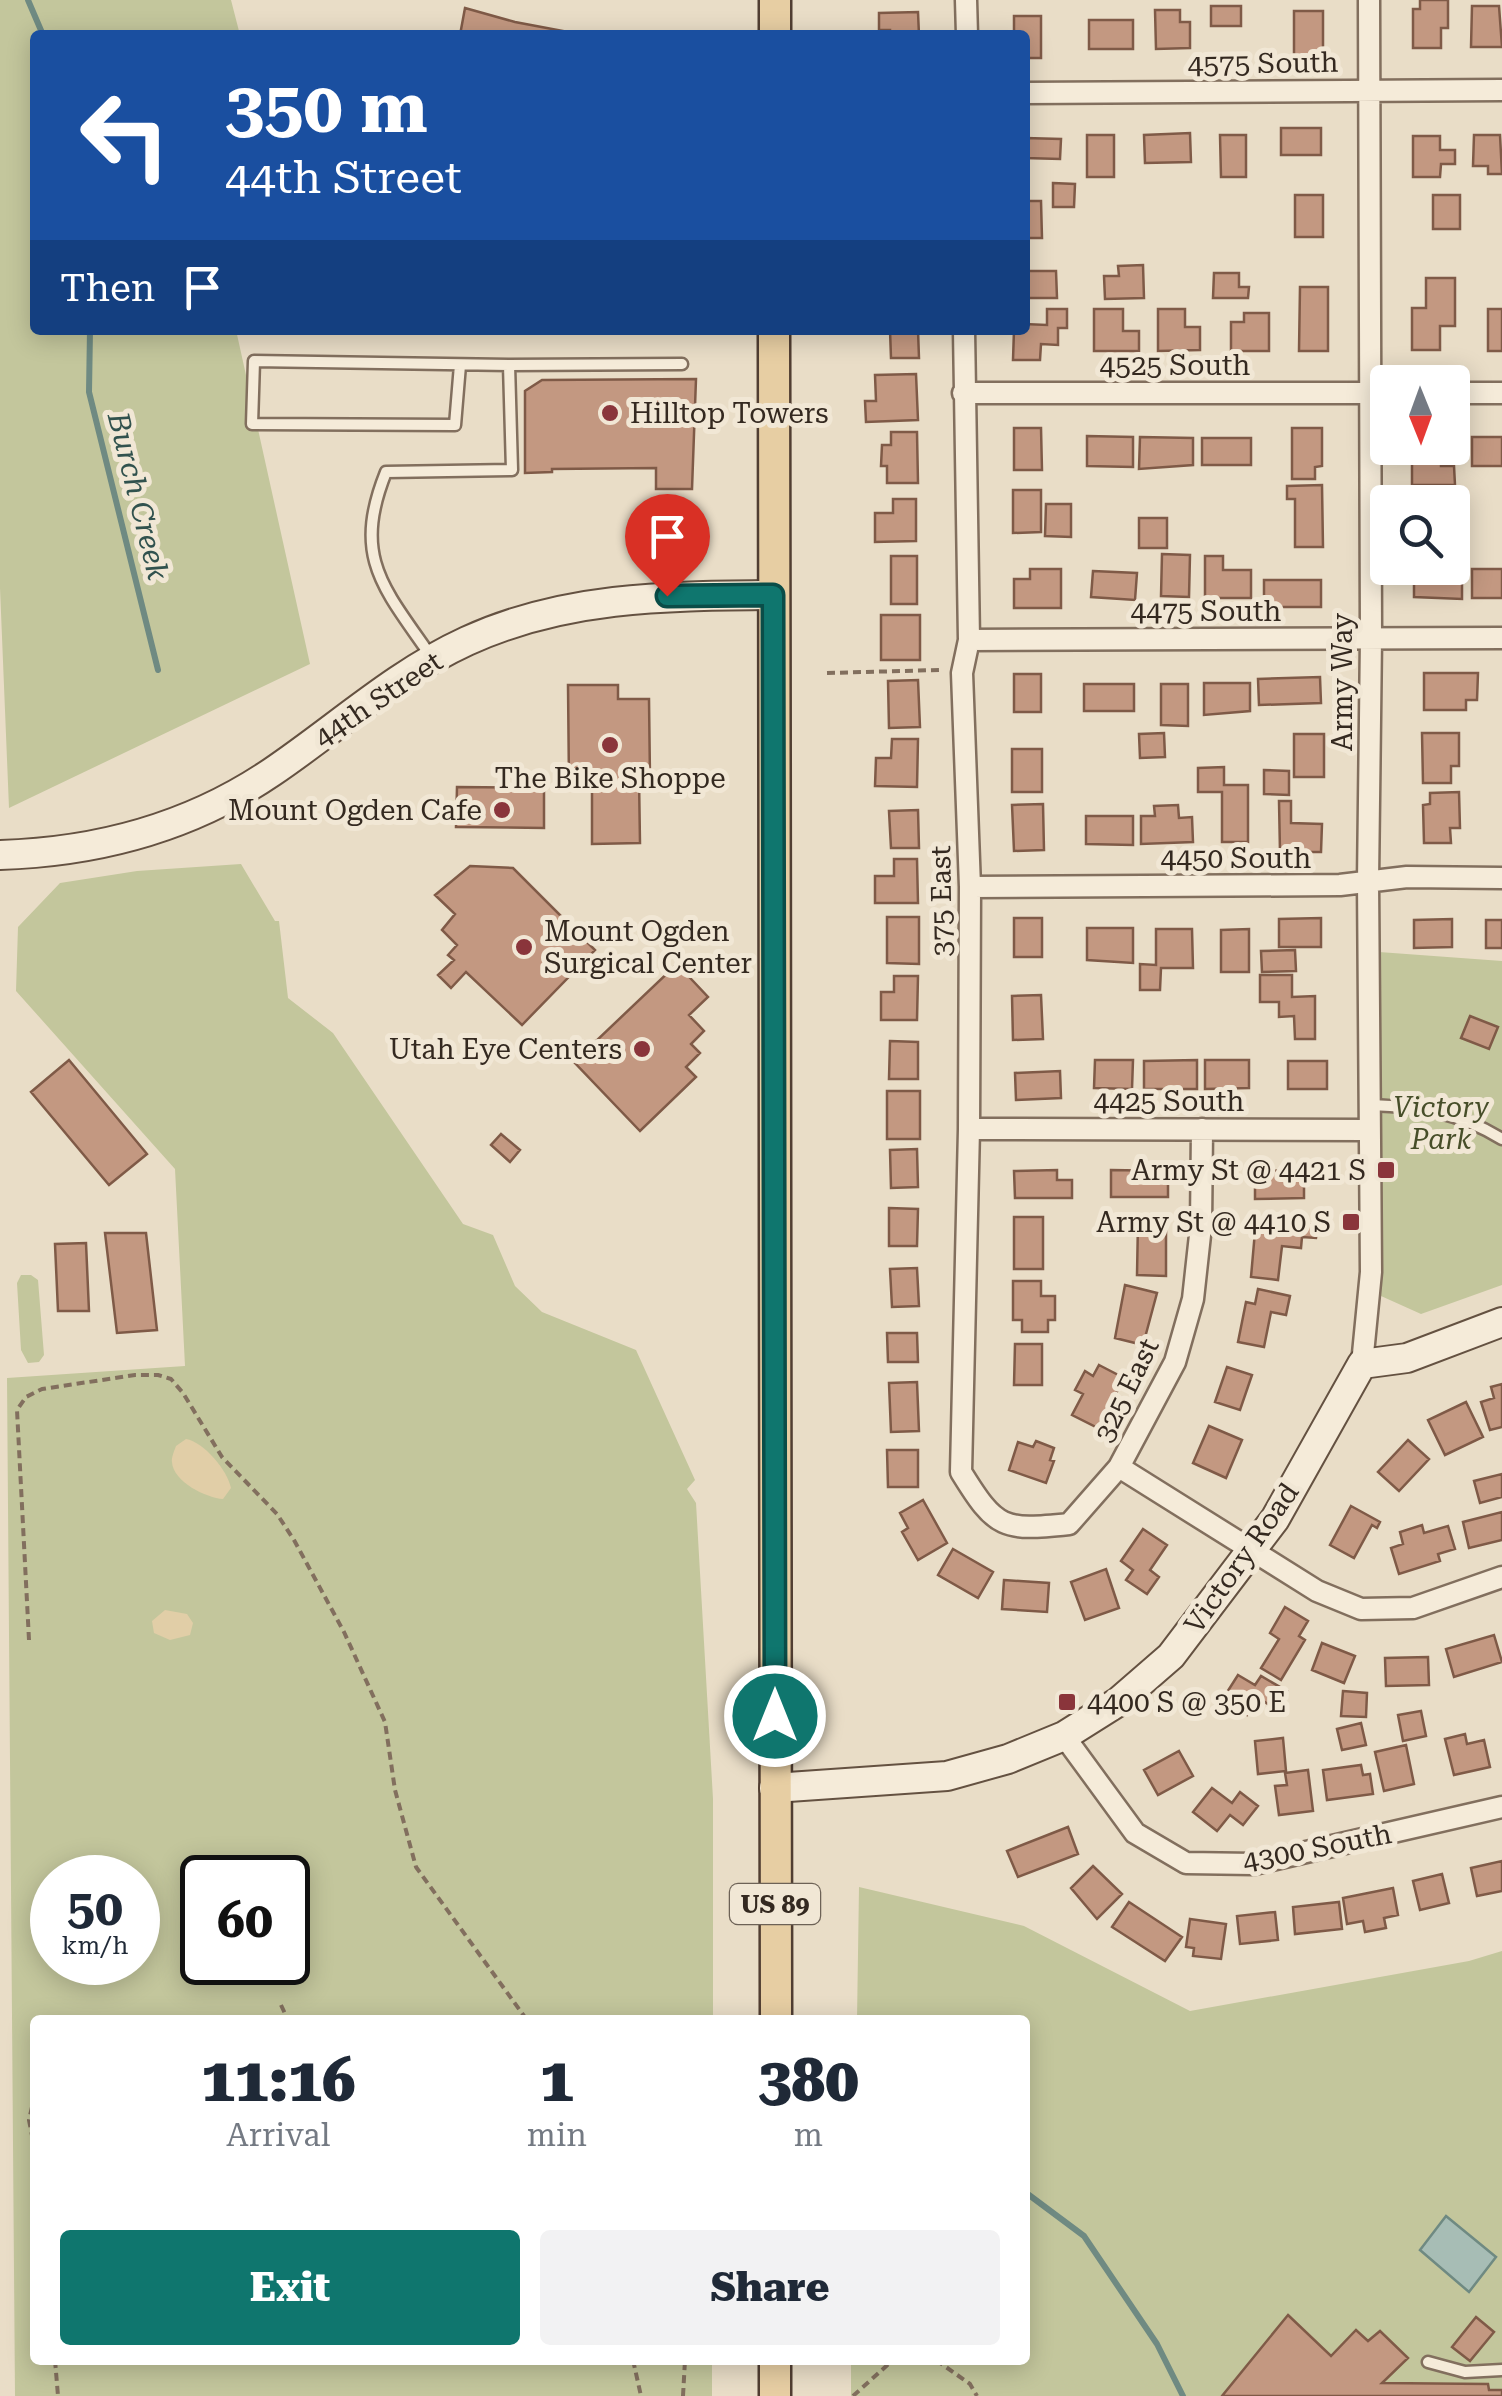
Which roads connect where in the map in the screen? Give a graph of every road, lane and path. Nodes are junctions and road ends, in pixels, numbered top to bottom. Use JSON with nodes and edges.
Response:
{"nodes":[{"id":1,"x":775,"y":0,"type":"edge"},
{"id":2,"x":966,"y":0,"type":"edge"},
{"id":3,"x":1369,"y":0,"type":"edge"},
{"id":4,"x":775,"y":30,"type":"edge"},
{"id":5,"x":967,"y":30,"type":"edge"},
{"id":6,"x":1370,"y":90,"type":"junction"},
{"id":7,"x":1502,"y":90,"type":"edge"},
{"id":8,"x":1030,"y":94,"type":"edge"},
{"id":9,"x":774,"y":335,"type":"edge"},
{"id":10,"x":964,"y":335,"type":"edge"},
{"id":11,"x":682,"y":364,"type":"dead end"},
{"id":12,"x":460,"y":365,"type":"junction"},
{"id":13,"x":509,"y":365,"type":"junction"},
{"id":14,"x":1377,"y":365,"type":"edge"},
{"id":15,"x":964,"y":393,"type":"junction"},
{"id":16,"x":1370,"y":393,"type":"edge"},
{"id":17,"x":1470,"y":393,"type":"edge"},
{"id":18,"x":1502,"y":393,"type":"edge"},
{"id":19,"x":1376,"y":465,"type":"edge"},
{"id":20,"x":773,"y":595,"type":"junction"},
{"id":21,"x":1370,"y":638,"type":"junction"},
{"id":22,"x":1502,"y":638,"type":"edge"},
{"id":23,"x":970,"y":640,"type":"junction"},
{"id":24,"x":434,"y":660,"type":"junction"},
{"id":25,"x":945,"y":670,"type":"dead end"},
{"id":26,"x":828,"y":673,"type":"dead end"},
{"id":27,"x":0,"y":855,"type":"edge"},
{"id":28,"x":1502,"y":878,"type":"edge"},
{"id":29,"x":1368,"y":882,"type":"junction"},
{"id":30,"x":970,"y":887,"type":"junction"},
{"id":31,"x":1369,"y":1105,"type":"junction"},
{"id":32,"x":969,"y":1129,"type":"junction"},
{"id":33,"x":1202,"y":1129,"type":"junction"},
{"id":34,"x":1368,"y":1130,"type":"junction"},
{"id":35,"x":1502,"y":1140,"type":"edge"},
{"id":36,"x":1502,"y":1322,"type":"edge"},
{"id":37,"x":1362,"y":1364,"type":"junction"},
{"id":38,"x":1119,"y":1467,"type":"junction"},
{"id":39,"x":960,"y":1472,"type":"joint"},
{"id":40,"x":1251,"y":1548,"type":"junction"},
{"id":41,"x":1502,"y":1576,"type":"edge"},
{"id":42,"x":29,"y":1640,"type":"dead end"},
{"id":43,"x":1064,"y":1736,"type":"junction"},
{"id":44,"x":774,"y":1788,"type":"junction"},
{"id":45,"x":1502,"y":1807,"type":"edge"},
{"id":46,"x":282,"y":2005,"type":"dead end"},
{"id":47,"x":286,"y":2015,"type":"edge"},
{"id":48,"x":522,"y":2015,"type":"edge"},
{"id":49,"x":776,"y":2015,"type":"edge"},
{"id":50,"x":1428,"y":2362,"type":"dead end"},
{"id":51,"x":55,"y":2365,"type":"edge"},
{"id":52,"x":634,"y":2365,"type":"edge"},
{"id":53,"x":684,"y":2365,"type":"edge"},
{"id":54,"x":775,"y":2365,"type":"edge"},
{"id":55,"x":887,"y":2365,"type":"edge"},
{"id":56,"x":943,"y":2365,"type":"edge"},
{"id":57,"x":1502,"y":2370,"type":"edge"},
{"id":58,"x":58,"y":2396,"type":"edge"},
{"id":59,"x":641,"y":2396,"type":"edge"},
{"id":60,"x":684,"y":2396,"type":"edge"},
{"id":61,"x":775,"y":2396,"type":"edge"},
{"id":62,"x":853,"y":2396,"type":"edge"},
{"id":63,"x":977,"y":2396,"type":"edge"}],
"edges":[{"from":1,"to":4,"type":"main road"},
{"from":2,"to":5,"type":"street"},
{"from":3,"to":6,"type":"street","name":"Army Way"},
{"from":6,"to":7,"type":"street","name":"4575 South"},
{"from":6,"to":8,"type":"street","name":"4575 South"},
{"from":6,"to":14,"type":"street","name":"Army Way"},
{"from":9,"to":20,"type":"main road","number":"US 89"},
{"from":10,"to":15,"type":"street","name":"375 East"},
{"from":11,"to":13,"type":"lane"},
{"from":12,"to":12,"type":"lane"},
{"from":12,"to":13,"type":"lane"},
{"from":13,"to":24,"type":"lane"},
{"from":15,"to":16,"type":"street","name":"4525 South"},
{"from":15,"to":23,"type":"street","name":"375 East"},
{"from":17,"to":18,"type":"street"},
{"from":19,"to":21,"type":"street","name":"Army Way"},
{"from":20,"to":24,"type":"street","name":"44th Street"},
{"from":20,"to":44,"type":"main road","number":"US 89"},
{"from":21,"to":22,"type":"street","name":"4475 South"},
{"from":21,"to":23,"type":"street","name":"4475 South"},
{"from":21,"to":29,"type":"street","name":"Army Way"},
{"from":23,"to":30,"type":"street","name":"375 East"},
{"from":24,"to":27,"type":"street","name":"44th Street"},
{"from":25,"to":26,"type":"path"},
{"from":28,"to":29,"type":"street","name":"4450 South"},
{"from":29,"to":30,"type":"street","name":"4450 South"},
{"from":29,"to":31,"type":"street","name":"Army Way"},
{"from":30,"to":32,"type":"street","name":"375 East"},
{"from":31,"to":34,"type":"street","name":"Army Way"},
{"from":31,"to":35,"type":"lane"},
{"from":32,"to":33,"type":"street","name":"4425 South"},
{"from":32,"to":39,"type":"street","name":"375 East"},
{"from":33,"to":34,"type":"street","name":"4425 South"},
{"from":33,"to":38,"type":"street","name":"325 East"},
{"from":34,"to":37,"type":"street","name":"Army Way"},
{"from":36,"to":37,"type":"street"},
{"from":37,"to":40,"type":"street","name":"Victory Road"},
{"from":38,"to":39,"type":"street","name":"325 East"},
{"from":38,"to":40,"type":"street"},
{"from":40,"to":41,"type":"street"},
{"from":40,"to":43,"type":"street","name":"Victory Road"},
{"from":42,"to":48,"type":"path"},
{"from":43,"to":44,"type":"street"},
{"from":43,"to":45,"type":"street","name":"4300 South"},
{"from":44,"to":49,"type":"main road","number":"US 89"},
{"from":46,"to":47,"type":"path"},
{"from":50,"to":57,"type":"lane"},
{"from":51,"to":58,"type":"path"},
{"from":52,"to":59,"type":"path"},
{"from":53,"to":60,"type":"path"},
{"from":54,"to":61,"type":"main road"},
{"from":55,"to":62,"type":"path"},
{"from":56,"to":63,"type":"path"}]}
